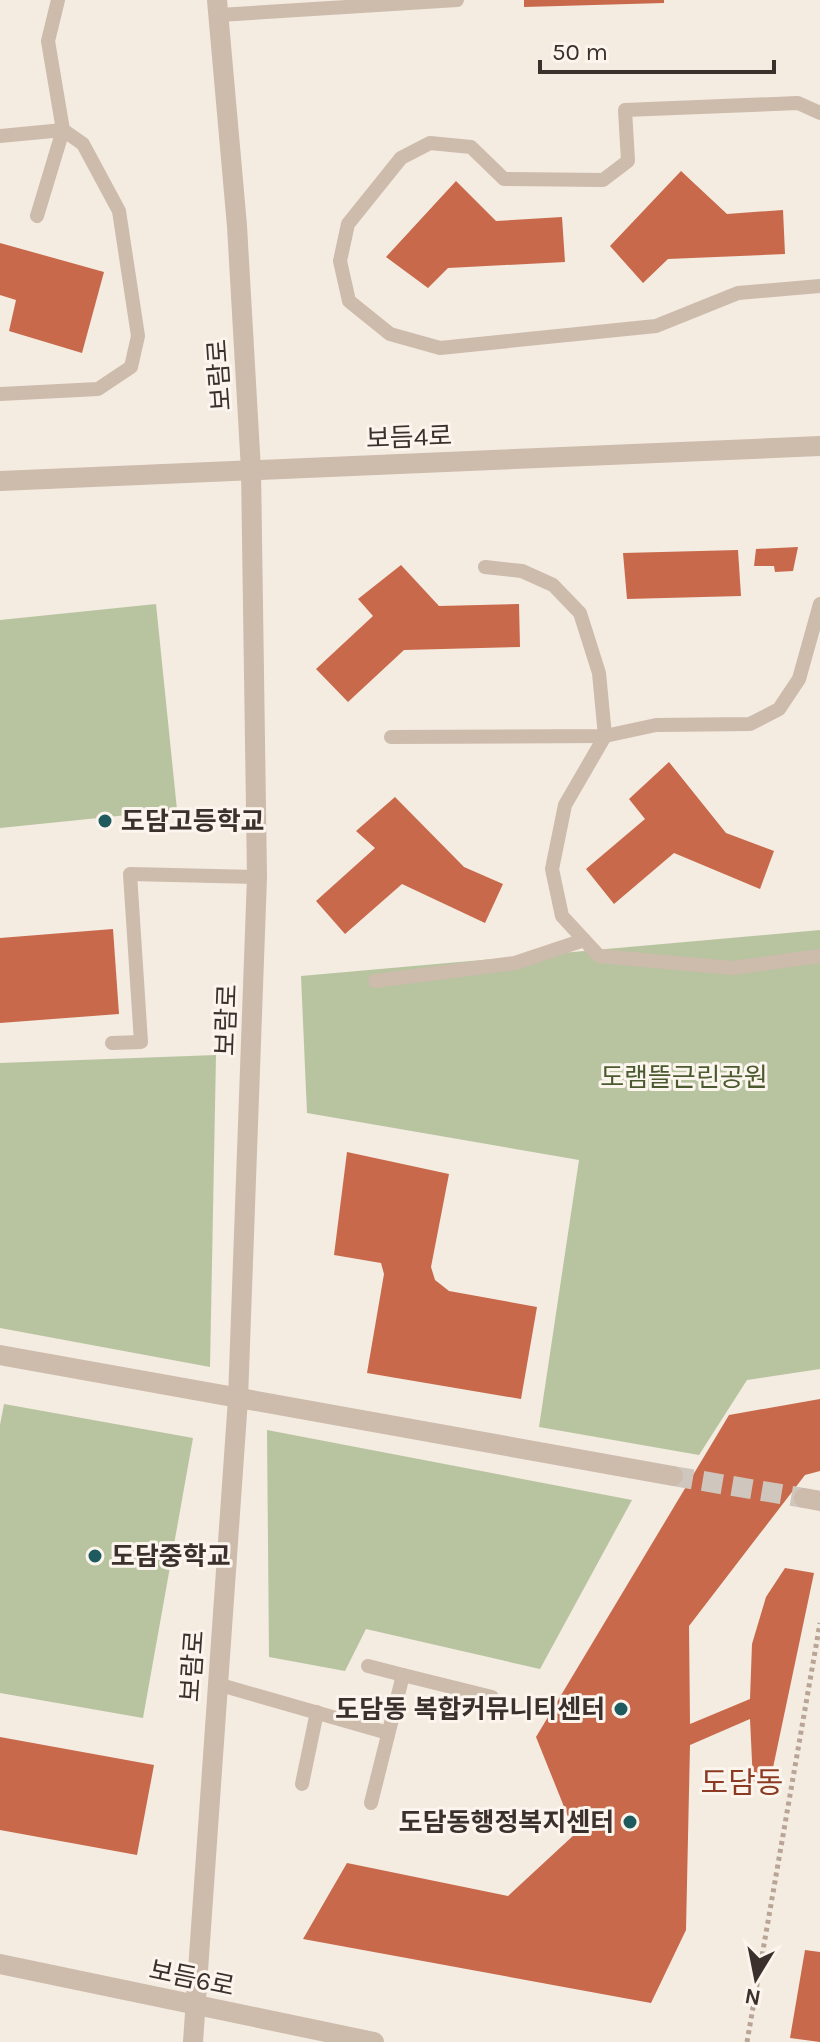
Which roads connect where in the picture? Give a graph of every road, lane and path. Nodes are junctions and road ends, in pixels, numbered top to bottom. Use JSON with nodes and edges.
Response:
{"nodes":[{"id":1,"x":58,"y":0,"type":"edge"},
{"id":2,"x":457,"y":0,"type":"edge"},
{"id":3,"x":218,"y":7,"type":"edge"},
{"id":4,"x":820,"y":113,"type":"edge"},
{"id":5,"x":63,"y":130,"type":"junction"},
{"id":6,"x":0,"y":136,"type":"edge"},
{"id":7,"x":37,"y":216,"type":"dead end"},
{"id":8,"x":820,"y":286,"type":"edge"},
{"id":9,"x":0,"y":394,"type":"edge"},
{"id":10,"x":820,"y":446,"type":"edge"},
{"id":11,"x":251,"y":470,"type":"junction"},
{"id":12,"x":0,"y":481,"type":"edge"},
{"id":13,"x":485,"y":567,"type":"dead end"},
{"id":14,"x":820,"y":604,"type":"edge"},
{"id":15,"x":605,"y":736,"type":"junction"},
{"id":16,"x":391,"y":737,"type":"dead end"},
{"id":17,"x":257,"y":877,"type":"junction"},
{"id":18,"x":584,"y":940,"type":"junction"},
{"id":19,"x":820,"y":956,"type":"edge"},
{"id":20,"x":375,"y":981,"type":"dead end"},
{"id":21,"x":112,"y":1043,"type":"dead end"},
{"id":22,"x":0,"y":1355,"type":"edge"},
{"id":23,"x":238,"y":1399,"type":"junction"},
{"id":24,"x":673,"y":1476,"type":"tunnel mouth"},
{"id":25,"x":820,"y":1623,"type":"edge"},
{"id":26,"x":368,"y":1666,"type":"dead end"},
{"id":27,"x":403,"y":1675,"type":"junction"},
{"id":28,"x":217,"y":1684,"type":"junction"},
{"id":29,"x":492,"y":1697,"type":"dead end"},
{"id":30,"x":317,"y":1712,"type":"junction"},
{"id":31,"x":388,"y":1733,"type":"junction"},
{"id":32,"x":302,"y":1784,"type":"dead end"},
{"id":33,"x":371,"y":1803,"type":"dead end"},
{"id":34,"x":0,"y":1964,"type":"edge"},
{"id":35,"x":194,"y":2005,"type":"junction"},
{"id":36,"x":193,"y":2042,"type":"edge"},
{"id":37,"x":374,"y":2042,"type":"edge"},
{"id":38,"x":747,"y":2042,"type":"edge"}],
"edges":[{"from":1,"to":5,"type":"lane"},
{"from":2,"to":3,"type":"lane"},
{"from":3,"to":11,"type":"street","name":"보람로"},
{"from":4,"to":8,"type":"lane"},
{"from":5,"to":6,"type":"lane"},
{"from":5,"to":7,"type":"lane"},
{"from":5,"to":9,"type":"lane"},
{"from":10,"to":11,"type":"street","name":"보듬4로"},
{"from":11,"to":12,"type":"street","name":"보듬4로"},
{"from":11,"to":17,"type":"street","name":"보람로"},
{"from":13,"to":15,"type":"lane"},
{"from":14,"to":15,"type":"lane"},
{"from":15,"to":16,"type":"lane"},
{"from":15,"to":18,"type":"lane"},
{"from":17,"to":21,"type":"lane"},
{"from":17,"to":23,"type":"street","name":"보람로"},
{"from":18,"to":19,"type":"lane"},
{"from":18,"to":20,"type":"lane"},
{"from":22,"to":23,"type":"street"},
{"from":23,"to":24,"type":"street"},
{"from":23,"to":28,"type":"street","name":"보람로"},
{"from":25,"to":38,"type":"path"},
{"from":26,"to":27,"type":"lane"},
{"from":27,"to":29,"type":"lane"},
{"from":27,"to":31,"type":"lane"},
{"from":28,"to":30,"type":"lane"},
{"from":28,"to":35,"type":"street","name":"보람로"},
{"from":30,"to":31,"type":"lane"},
{"from":30,"to":32,"type":"lane"},
{"from":31,"to":33,"type":"lane"},
{"from":34,"to":35,"type":"street","name":"보듬6로"},
{"from":35,"to":36,"type":"street","name":"보람로"},
{"from":35,"to":37,"type":"street","name":"보듬6로"}]}
